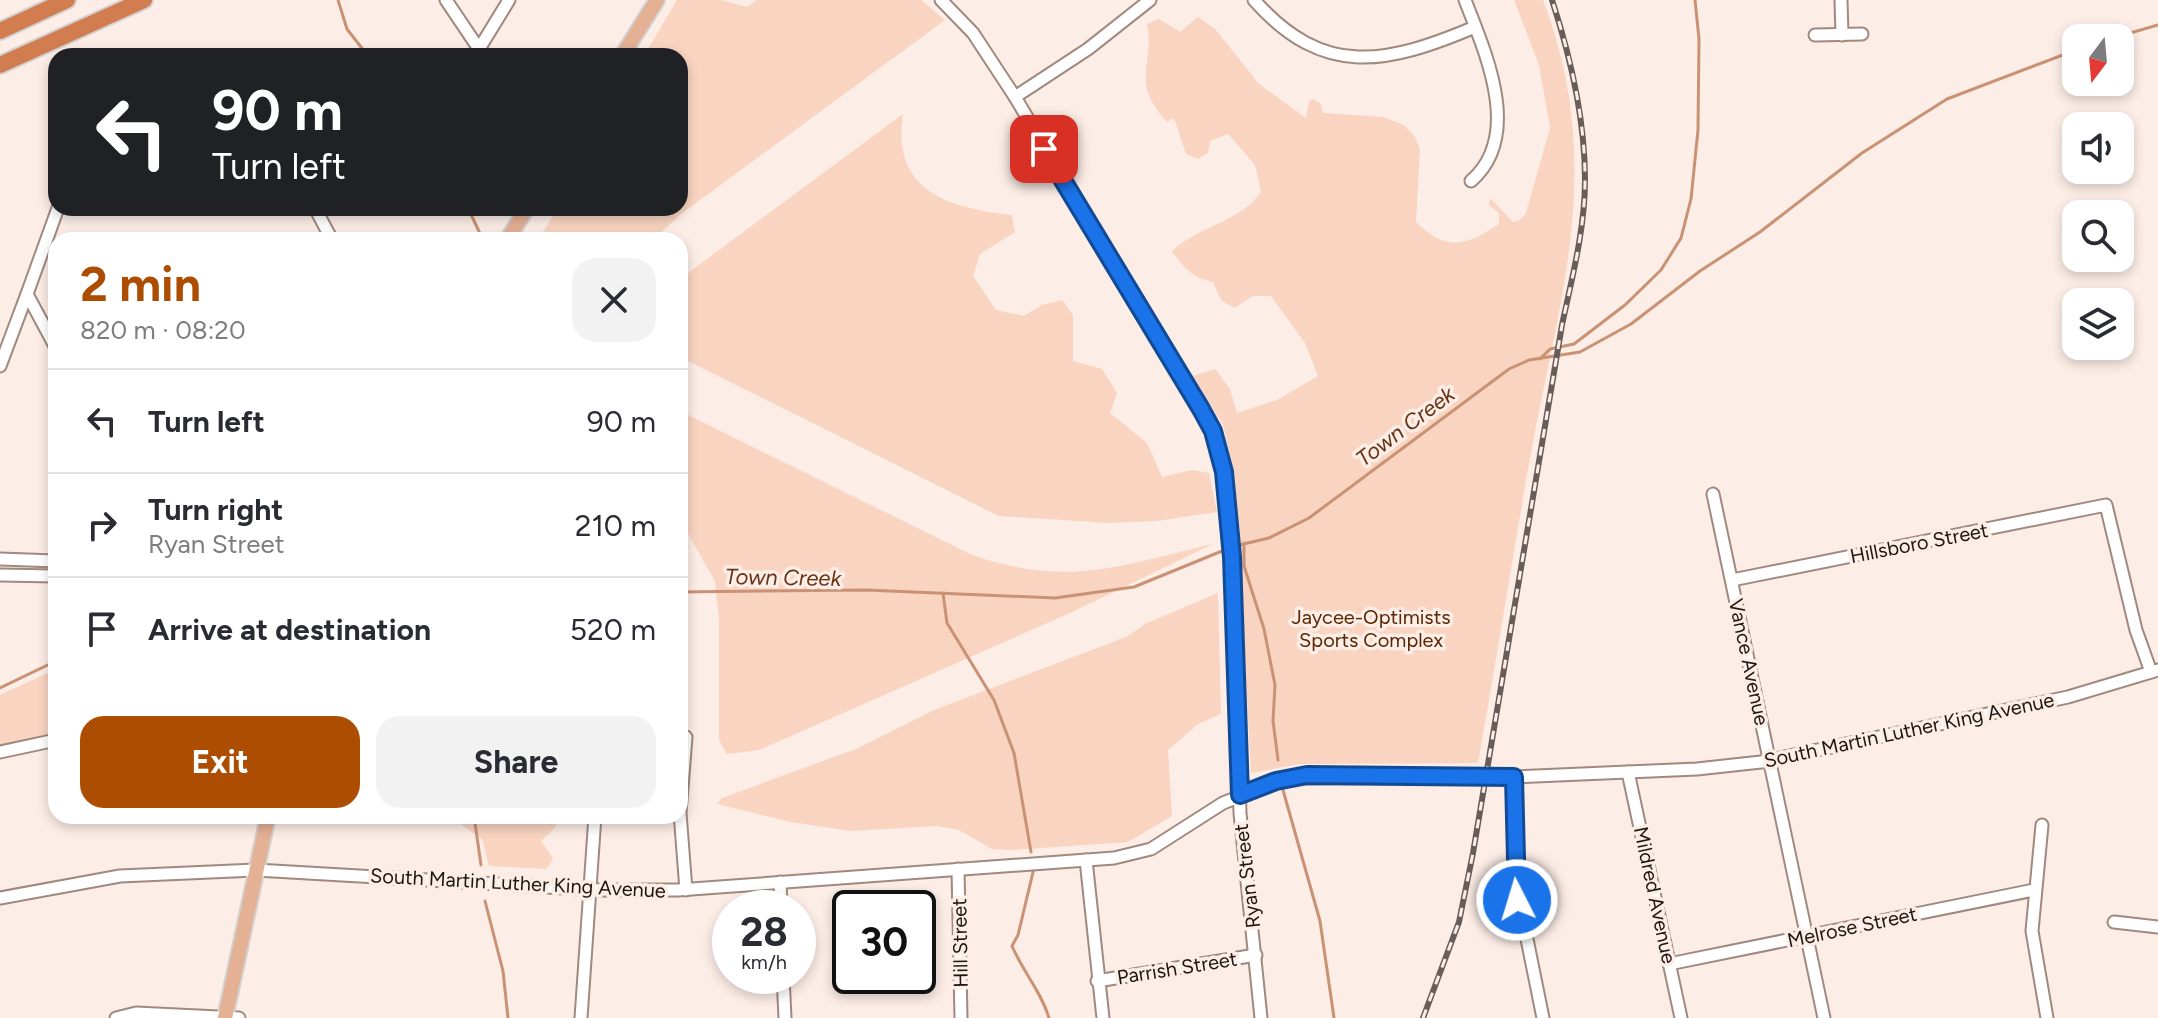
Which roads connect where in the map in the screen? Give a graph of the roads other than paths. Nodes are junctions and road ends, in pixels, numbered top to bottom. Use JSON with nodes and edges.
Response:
{"nodes":[{"id":1,"x":67,"y":0,"type":"edge"},
{"id":2,"x":144,"y":0,"type":"edge"},
{"id":3,"x":446,"y":0,"type":"edge"},
{"id":4,"x":509,"y":0,"type":"edge"},
{"id":5,"x":657,"y":0,"type":"edge"},
{"id":6,"x":941,"y":0,"type":"edge"},
{"id":7,"x":1150,"y":0,"type":"edge"},
{"id":8,"x":1254,"y":0,"type":"edge"},
{"id":9,"x":1465,"y":0,"type":"edge"},
{"id":10,"x":1841,"y":0,"type":"edge"},
{"id":11,"x":1475,"y":27,"type":"junction"},
{"id":12,"x":0,"y":31,"type":"edge"},
{"id":13,"x":1862,"y":34,"type":"dead end"},
{"id":14,"x":1815,"y":35,"type":"dead end"},
{"id":15,"x":1842,"y":35,"type":"junction"},
{"id":16,"x":478,"y":48,"type":"edge"},
{"id":17,"x":480,"y":48,"type":"edge"},
{"id":18,"x":627,"y":48,"type":"edge"},
{"id":19,"x":0,"y":65,"type":"edge"},
{"id":20,"x":1015,"y":97,"type":"junction"},
{"id":21,"x":1471,"y":181,"type":"dead end"},
{"id":22,"x":48,"y":236,"type":"edge"},
{"id":23,"x":27,"y":294,"type":"junction"},
{"id":24,"x":48,"y":333,"type":"edge"},
{"id":25,"x":0,"y":366,"type":"edge"},
{"id":26,"x":1713,"y":494,"type":"dead end"},
{"id":27,"x":0,"y":559,"type":"edge"},
{"id":28,"x":48,"y":561,"type":"edge"},
{"id":29,"x":0,"y":575,"type":"edge"},
{"id":30,"x":48,"y":576,"type":"edge"},
{"id":31,"x":1732,"y":580,"type":"junction"},
{"id":32,"x":2154,"y":671,"type":"edge"},
{"id":33,"x":48,"y":742,"type":"edge"},
{"id":34,"x":0,"y":752,"type":"edge"},
{"id":35,"x":1770,"y":761,"type":"junction"},
{"id":36,"x":1628,"y":772,"type":"junction"},
{"id":37,"x":1514,"y":777,"type":"junction"},
{"id":38,"x":1240,"y":795,"type":"junction"},
{"id":39,"x":266,"y":824,"type":"edge"},
{"id":40,"x":594,"y":824,"type":"edge"},
{"id":41,"x":681,"y":824,"type":"edge"},
{"id":42,"x":2042,"y":825,"type":"dead end"},
{"id":43,"x":1086,"y":860,"type":"junction"},
{"id":44,"x":958,"y":869,"type":"junction"},
{"id":45,"x":256,"y":870,"type":"junction"},
{"id":46,"x":780,"y":882,"type":"junction"},
{"id":47,"x":590,"y":890,"type":"junction"},
{"id":48,"x":686,"y":890,"type":"junction"},
{"id":49,"x":780,"y":890,"type":"edge"},
{"id":50,"x":2034,"y":890,"type":"junction"},
{"id":51,"x":0,"y":898,"type":"edge"},
{"id":52,"x":2114,"y":922,"type":"dead end"},
{"id":53,"x":2158,"y":927,"type":"edge"},
{"id":54,"x":1807,"y":936,"type":"junction"},
{"id":55,"x":1256,"y":955,"type":"junction"},
{"id":56,"x":1669,"y":964,"type":"junction"},
{"id":57,"x":1097,"y":981,"type":"junction"},
{"id":58,"x":784,"y":994,"type":"edge"},
{"id":59,"x":116,"y":1018,"type":"edge"},
{"id":60,"x":230,"y":1018,"type":"edge"},
{"id":61,"x":581,"y":1018,"type":"edge"},
{"id":62,"x":785,"y":1018,"type":"edge"},
{"id":63,"x":961,"y":1018,"type":"edge"},
{"id":64,"x":1103,"y":1018,"type":"edge"},
{"id":65,"x":1261,"y":1018,"type":"edge"},
{"id":66,"x":1543,"y":1018,"type":"edge"},
{"id":67,"x":1681,"y":1018,"type":"edge"},
{"id":68,"x":1824,"y":1018,"type":"edge"},
{"id":69,"x":2047,"y":1018,"type":"edge"}],
"edges":[{"from":1,"to":12,"type":"highway"},
{"from":2,"to":19,"type":"highway"},
{"from":3,"to":16,"type":"street"},
{"from":4,"to":17,"type":"street"},
{"from":5,"to":18,"type":"main road"},
{"from":6,"to":20,"type":"street","name":"Ryan Street"},
{"from":7,"to":20,"type":"street"},
{"from":8,"to":11,"type":"street"},
{"from":9,"to":11,"type":"street"},
{"from":10,"to":15,"type":"street"},
{"from":11,"to":21,"type":"street"},
{"from":13,"to":15,"type":"street"},
{"from":14,"to":15,"type":"street"},
{"from":20,"to":38,"type":"street","name":"Ryan Street"},
{"from":22,"to":23,"type":"street"},
{"from":23,"to":24,"type":"street"},
{"from":23,"to":25,"type":"street"},
{"from":26,"to":31,"type":"street","name":"Vance Avenue"},
{"from":27,"to":28,"type":"street"},
{"from":29,"to":30,"type":"street"},
{"from":31,"to":32,"type":"street","name":"Hillsboro Street"},
{"from":31,"to":35,"type":"street","name":"Vance Avenue"},
{"from":32,"to":35,"type":"street","name":"South Martin Luther King Avenue"},
{"from":33,"to":34,"type":"street"},
{"from":35,"to":36,"type":"street","name":"South Martin Luther King Avenue"},
{"from":35,"to":54,"type":"street","name":"Vance Avenue"},
{"from":36,"to":37,"type":"street","name":"South Martin Luther King Avenue"},
{"from":36,"to":56,"type":"street","name":"Mildred Avenue"},
{"from":37,"to":38,"type":"street","name":"South Martin Luther King Avenue"},
{"from":37,"to":66,"type":"street"},
{"from":38,"to":43,"type":"street","name":"South Martin Luther King Avenue"},
{"from":38,"to":55,"type":"street","name":"Ryan Street"},
{"from":39,"to":45,"type":"main road"},
{"from":40,"to":47,"type":"street"},
{"from":41,"to":48,"type":"street"},
{"from":42,"to":50,"type":"street"},
{"from":43,"to":44,"type":"street","name":"South Martin Luther King Avenue"},
{"from":43,"to":57,"type":"street"},
{"from":44,"to":46,"type":"street","name":"South Martin Luther King Avenue"},
{"from":44,"to":63,"type":"street","name":"Hill Street"},
{"from":45,"to":47,"type":"street","name":"South Martin Luther King Avenue"},
{"from":45,"to":51,"type":"street","name":"South Martin Luther King Avenue"},
{"from":45,"to":60,"type":"main road"},
{"from":46,"to":48,"type":"street","name":"South Martin Luther King Avenue"},
{"from":46,"to":49,"type":"street"},
{"from":47,"to":48,"type":"street","name":"South Martin Luther King Avenue"},
{"from":47,"to":61,"type":"street"},
{"from":50,"to":54,"type":"street","name":"Melrose Street"},
{"from":50,"to":69,"type":"street"},
{"from":52,"to":53,"type":"street"},
{"from":54,"to":56,"type":"street","name":"Melrose Street"},
{"from":54,"to":68,"type":"street","name":"Vance Avenue"},
{"from":55,"to":57,"type":"street","name":"Parrish Street"},
{"from":55,"to":65,"type":"street","name":"Ryan Street"},
{"from":56,"to":67,"type":"street","name":"Mildred Avenue"},
{"from":57,"to":64,"type":"street"},
{"from":58,"to":62,"type":"street"},
{"from":59,"to":60,"type":"street"}]}
